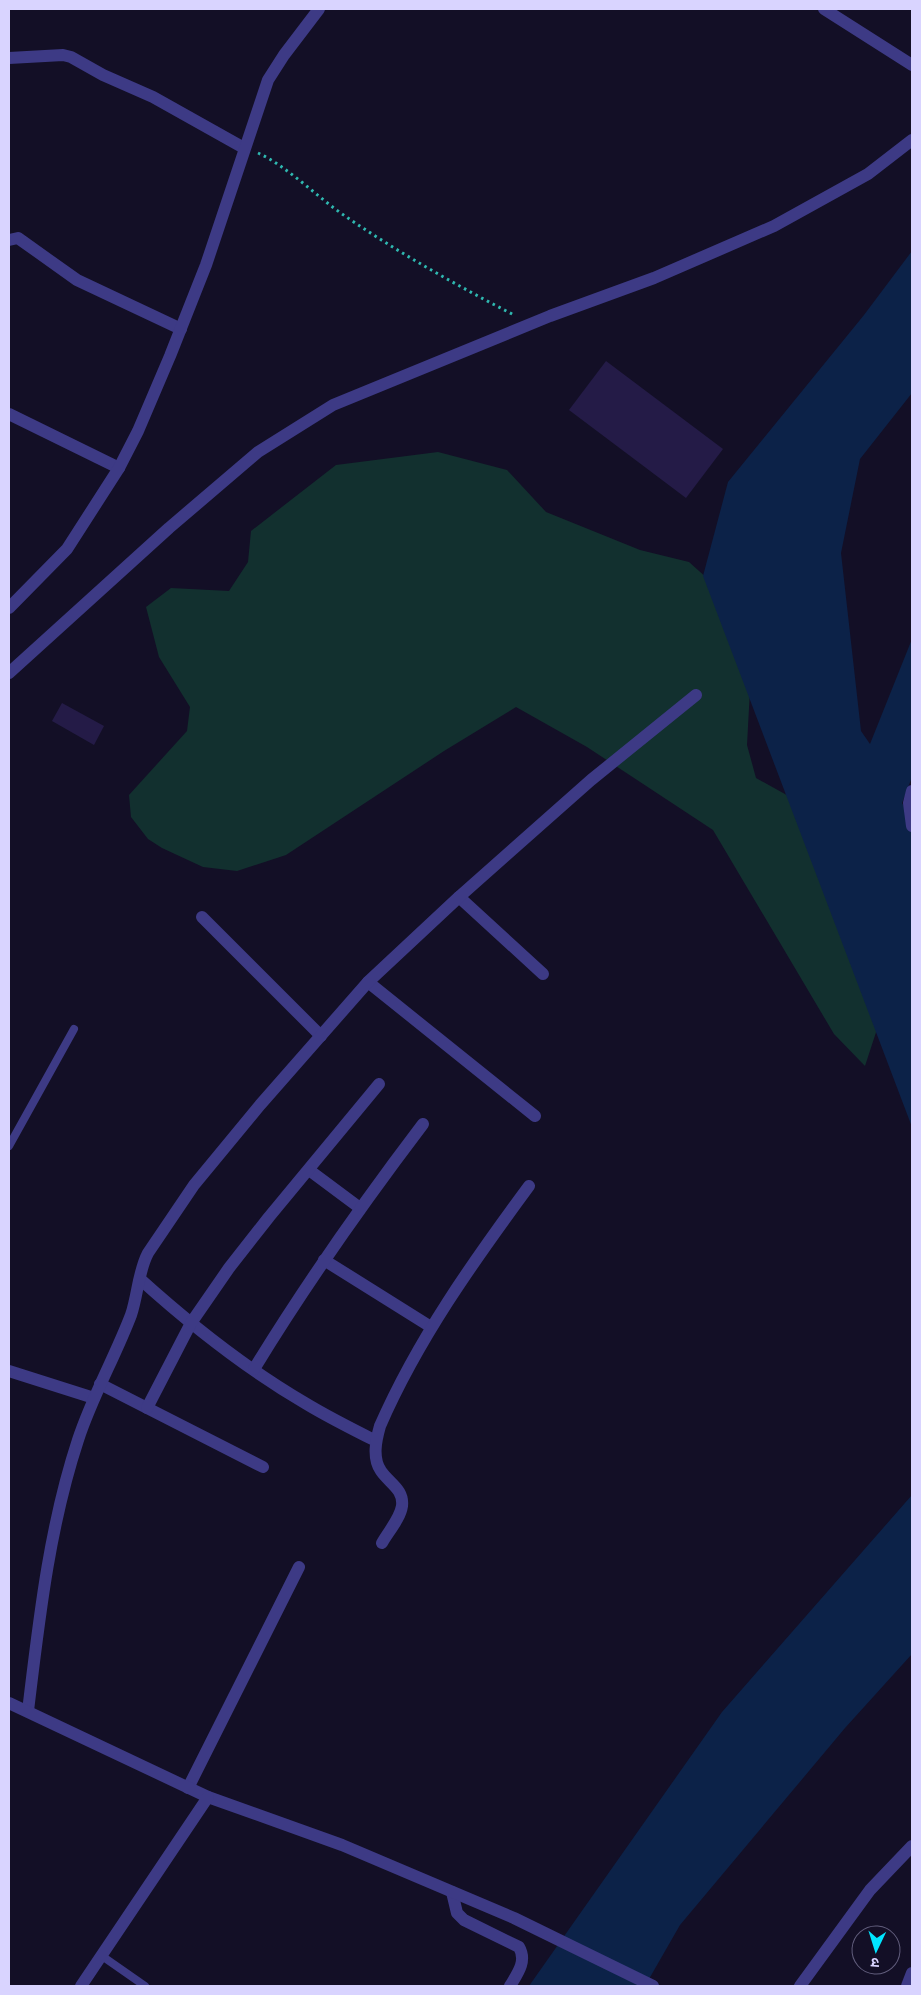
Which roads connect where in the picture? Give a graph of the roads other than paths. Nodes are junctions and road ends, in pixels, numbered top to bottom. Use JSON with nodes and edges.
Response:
{"nodes":[{"id":1,"x":319,"y":9,"type":"edge"},
{"id":2,"x":824,"y":9,"type":"edge"},
{"id":3,"x":9,"y":58,"type":"edge"},
{"id":4,"x":912,"y":65,"type":"edge"},
{"id":5,"x":912,"y":140,"type":"edge"},
{"id":6,"x":244,"y":148,"type":"junction"},
{"id":7,"x":9,"y":240,"type":"edge"},
{"id":8,"x":181,"y":329,"type":"junction"},
{"id":9,"x":9,"y":414,"type":"edge"},
{"id":10,"x":119,"y":468,"type":"junction"},
{"id":11,"x":9,"y":608,"type":"edge"},
{"id":12,"x":9,"y":673,"type":"edge"},
{"id":13,"x":696,"y":695,"type":"dead end"},
{"id":14,"x":912,"y":791,"type":"edge"},
{"id":15,"x":912,"y":826,"type":"edge"},
{"id":16,"x":459,"y":897,"type":"junction"},
{"id":17,"x":202,"y":917,"type":"dead end"},
{"id":18,"x":543,"y":974,"type":"dead end"},
{"id":19,"x":368,"y":982,"type":"junction"},
{"id":20,"x":74,"y":1029,"type":"dead end"},
{"id":21,"x":321,"y":1036,"type":"junction"},
{"id":22,"x":379,"y":1084,"type":"dead end"},
{"id":23,"x":535,"y":1116,"type":"dead end"},
{"id":24,"x":423,"y":1124,"type":"dead end"},
{"id":25,"x":9,"y":1146,"type":"edge"},
{"id":26,"x":309,"y":1170,"type":"junction"},
{"id":27,"x":529,"y":1186,"type":"dead end"},
{"id":28,"x":360,"y":1208,"type":"junction"},
{"id":29,"x":324,"y":1260,"type":"junction"},
{"id":30,"x":140,"y":1279,"type":"junction"},
{"id":31,"x":191,"y":1324,"type":"junction"},
{"id":32,"x":431,"y":1327,"type":"junction"},
{"id":33,"x":254,"y":1369,"type":"junction"},
{"id":34,"x":9,"y":1370,"type":"edge"},
{"id":35,"x":100,"y":1384,"type":"junction"},
{"id":36,"x":94,"y":1398,"type":"junction"},
{"id":37,"x":147,"y":1408,"type":"junction"},
{"id":38,"x":376,"y":1442,"type":"junction"},
{"id":39,"x":263,"y":1467,"type":"dead end"},
{"id":40,"x":382,"y":1543,"type":"dead end"},
{"id":41,"x":299,"y":1567,"type":"dead end"},
{"id":42,"x":9,"y":1703,"type":"edge"},
{"id":43,"x":28,"y":1711,"type":"junction"},
{"id":44,"x":188,"y":1788,"type":"junction"},
{"id":45,"x":208,"y":1796,"type":"junction"},
{"id":46,"x":912,"y":1846,"type":"edge"},
{"id":47,"x":452,"y":1892,"type":"junction"},
{"id":48,"x":102,"y":1956,"type":"junction"},
{"id":49,"x":912,"y":1973,"type":"edge"},
{"id":50,"x":81,"y":1986,"type":"edge"},
{"id":51,"x":145,"y":1986,"type":"edge"},
{"id":52,"x":510,"y":1986,"type":"edge"},
{"id":53,"x":653,"y":1986,"type":"edge"},
{"id":54,"x":800,"y":1986,"type":"edge"},
{"id":55,"x":907,"y":1986,"type":"edge"}],
"edges":[{"from":1,"to":6,"type":"street"},
{"from":2,"to":4,"type":"street"},
{"from":3,"to":6,"type":"street"},
{"from":5,"to":12,"type":"street"},
{"from":6,"to":8,"type":"street"},
{"from":7,"to":8,"type":"street"},
{"from":8,"to":10,"type":"street"},
{"from":9,"to":10,"type":"street"},
{"from":10,"to":11,"type":"street"},
{"from":13,"to":16,"type":"street"},
{"from":14,"to":15,"type":"street"},
{"from":16,"to":18,"type":"street"},
{"from":16,"to":19,"type":"street"},
{"from":17,"to":21,"type":"street"},
{"from":19,"to":21,"type":"street"},
{"from":19,"to":23,"type":"street"},
{"from":20,"to":25,"type":"lane"},
{"from":21,"to":30,"type":"street"},
{"from":22,"to":26,"type":"street"},
{"from":24,"to":28,"type":"street"},
{"from":26,"to":28,"type":"street"},
{"from":26,"to":31,"type":"street"},
{"from":27,"to":32,"type":"street"},
{"from":28,"to":29,"type":"street"},
{"from":29,"to":32,"type":"street"},
{"from":29,"to":33,"type":"street"},
{"from":30,"to":31,"type":"street"},
{"from":30,"to":35,"type":"street"},
{"from":31,"to":33,"type":"street"},
{"from":31,"to":37,"type":"street"},
{"from":32,"to":38,"type":"street"},
{"from":33,"to":38,"type":"street"},
{"from":34,"to":36,"type":"street"},
{"from":35,"to":36,"type":"street"},
{"from":35,"to":37,"type":"street"},
{"from":36,"to":43,"type":"street"},
{"from":37,"to":39,"type":"street"},
{"from":38,"to":40,"type":"street"},
{"from":41,"to":44,"type":"street"},
{"from":42,"to":43,"type":"street"},
{"from":43,"to":44,"type":"street"},
{"from":44,"to":45,"type":"street"},
{"from":45,"to":47,"type":"street"},
{"from":45,"to":48,"type":"street"},
{"from":46,"to":54,"type":"street"},
{"from":47,"to":52,"type":"street"},
{"from":47,"to":53,"type":"street"},
{"from":48,"to":50,"type":"street"},
{"from":48,"to":51,"type":"lane"},
{"from":49,"to":55,"type":"street"}]}
